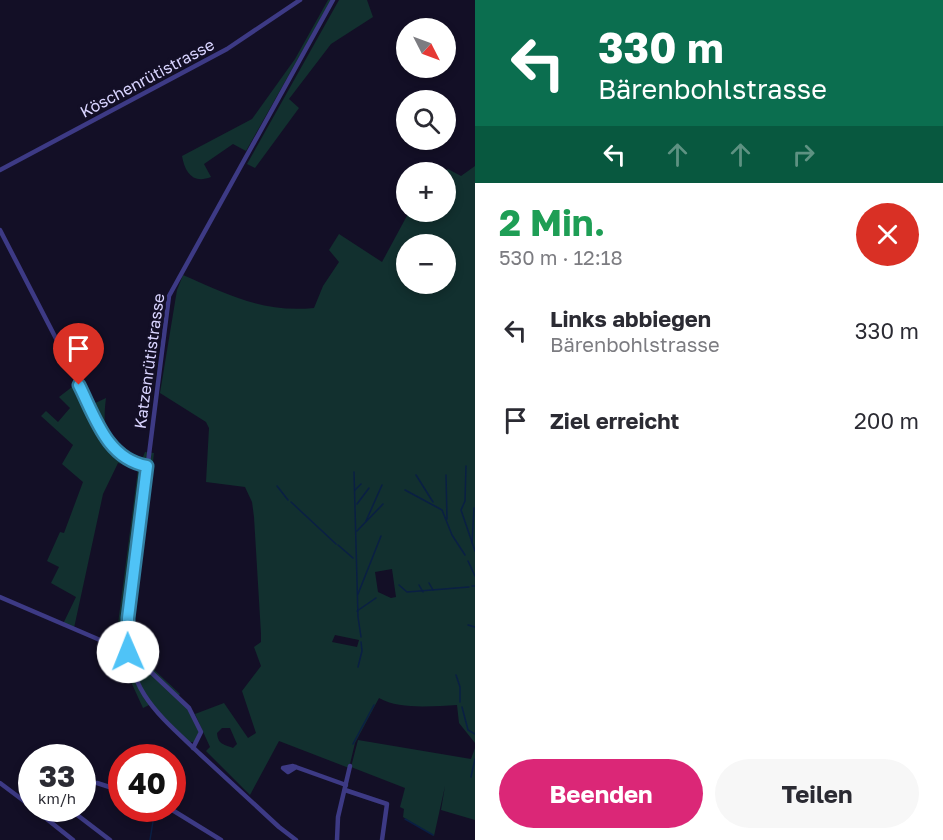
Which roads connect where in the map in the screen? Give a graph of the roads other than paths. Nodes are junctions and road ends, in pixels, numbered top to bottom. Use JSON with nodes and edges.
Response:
{"nodes":[{"id":1,"x":300,"y":0,"type":"edge"},
{"id":2,"x":333,"y":0,"type":"edge"},
{"id":3,"x":0,"y":170,"type":"edge"},
{"id":4,"x":1,"y":232,"type":"edge"},
{"id":5,"x":147,"y":466,"type":"junction"},
{"id":6,"x":0,"y":597,"type":"edge"},
{"id":7,"x":128,"y":654,"type":"junction"},
{"id":8,"x":193,"y":748,"type":"junction"},
{"id":9,"x":350,"y":766,"type":"dead end"},
{"id":10,"x":296,"y":767,"type":"dead end"},
{"id":11,"x":0,"y":783,"type":"edge"},
{"id":12,"x":98,"y":783,"type":"dead end"},
{"id":13,"x":108,"y":786,"type":"edge"},
{"id":14,"x":346,"y":788,"type":"junction"},
{"id":15,"x":18,"y":797,"type":"edge"},
{"id":16,"x":186,"y":818,"type":"edge"},
{"id":17,"x":50,"y":822,"type":"edge"},
{"id":18,"x":86,"y":822,"type":"edge"},
{"id":19,"x":74,"y":840,"type":"edge"},
{"id":20,"x":110,"y":840,"type":"edge"},
{"id":21,"x":221,"y":840,"type":"edge"},
{"id":22,"x":296,"y":840,"type":"edge"},
{"id":23,"x":337,"y":840,"type":"edge"},
{"id":24,"x":382,"y":840,"type":"edge"}],
"edges":[{"from":1,"to":3,"type":"street","name":"Köschenrütistrasse"},
{"from":2,"to":5,"type":"street","name":"Katzenrütistrasse"},
{"from":4,"to":5,"type":"street"},
{"from":5,"to":7,"type":"street","name":"Katzenrütistrasse"},
{"from":6,"to":7,"type":"street"},
{"from":7,"to":8,"type":"street","name":"Katzenrütistrasse"},
{"from":7,"to":8,"type":"street"},
{"from":8,"to":22,"type":"street","name":"Katzenrütistrasse"},
{"from":9,"to":14,"type":"street"},
{"from":10,"to":14,"type":"street"},
{"from":11,"to":15,"type":"street"},
{"from":12,"to":13,"type":"street"},
{"from":14,"to":23,"type":"street"},
{"from":14,"to":24,"type":"street"},
{"from":16,"to":21,"type":"street"},
{"from":17,"to":19,"type":"street"},
{"from":18,"to":20,"type":"street"}]}
